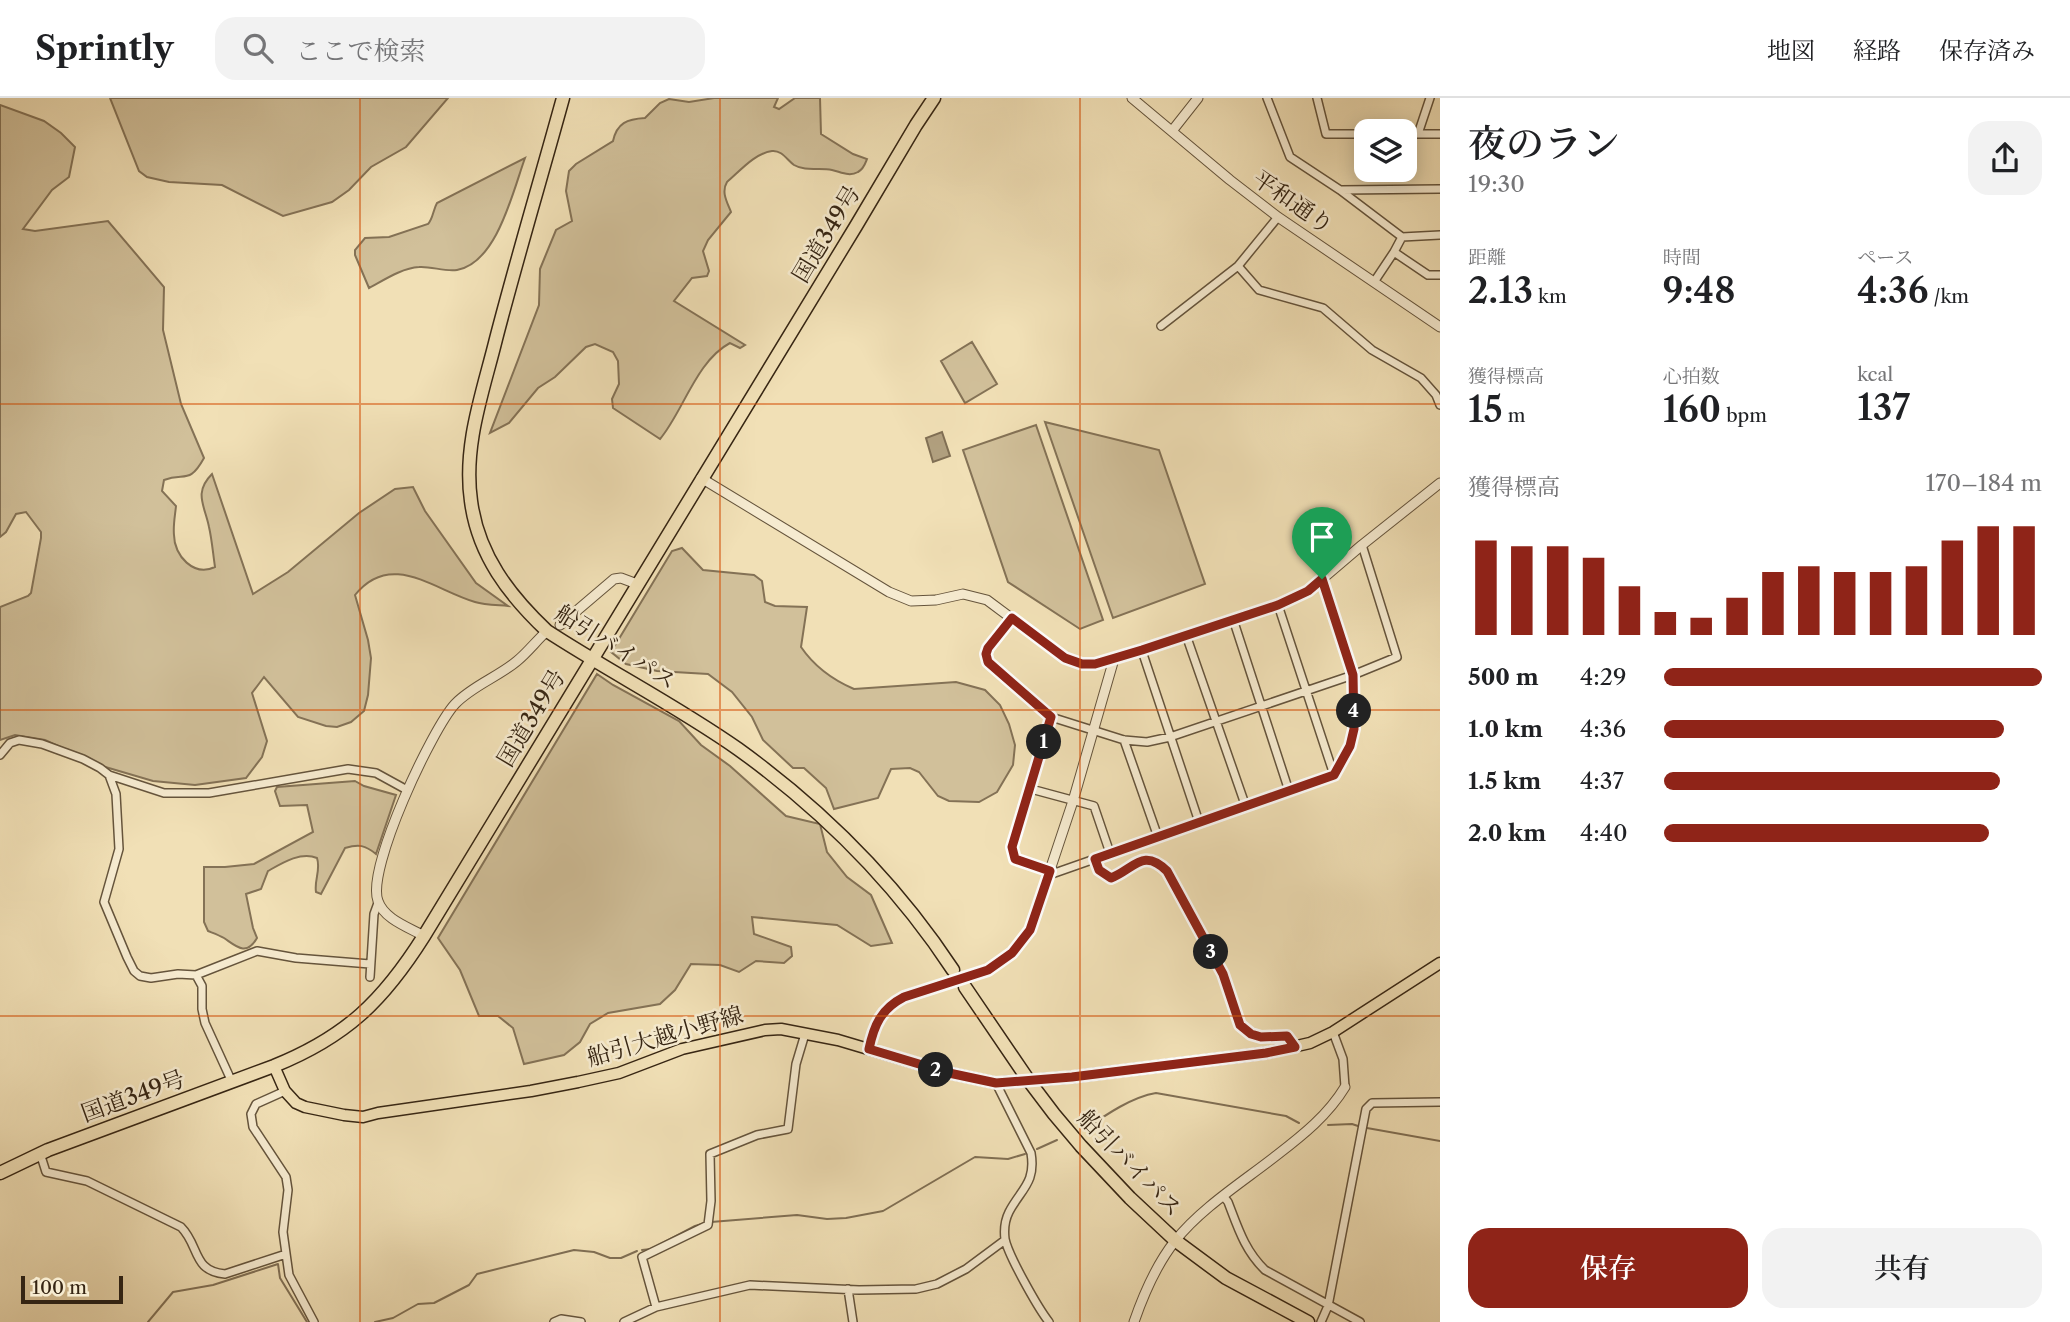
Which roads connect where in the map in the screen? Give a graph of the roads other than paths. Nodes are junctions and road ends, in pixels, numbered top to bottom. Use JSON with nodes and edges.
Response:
{"nodes":[{"id":1,"x":563,"y":98,"type":"edge"},
{"id":2,"x":934,"y":98,"type":"edge"},
{"id":3,"x":1132,"y":98,"type":"edge"},
{"id":4,"x":1198,"y":98,"type":"edge"},
{"id":5,"x":1267,"y":98,"type":"edge"},
{"id":6,"x":1317,"y":98,"type":"edge"},
{"id":7,"x":1430,"y":98,"type":"edge"},
{"id":8,"x":1172,"y":131,"type":"junction"},
{"id":9,"x":1354,"y":134,"type":"edge"},
{"id":10,"x":1419,"y":134,"type":"joint"},
{"id":11,"x":1440,"y":134,"type":"edge"},
{"id":12,"x":1440,"y":189,"type":"edge"},
{"id":13,"x":1340,"y":191,"type":"junction"},
{"id":14,"x":1278,"y":217,"type":"junction"},
{"id":15,"x":1440,"y":234,"type":"edge"},
{"id":16,"x":1402,"y":237,"type":"junction"},
{"id":17,"x":1394,"y":252,"type":"junction"},
{"id":18,"x":1238,"y":266,"type":"junction"},
{"id":19,"x":1440,"y":275,"type":"edge"},
{"id":20,"x":1374,"y":282,"type":"junction"},
{"id":21,"x":1161,"y":326,"type":"dead end"},
{"id":22,"x":1440,"y":327,"type":"edge"},
{"id":23,"x":1440,"y":405,"type":"edge"},
{"id":24,"x":701,"y":478,"type":"junction"},
{"id":25,"x":1440,"y":483,"type":"edge"},
{"id":26,"x":1362,"y":545,"type":"junction"},
{"id":27,"x":1322,"y":579,"type":"junction"},
{"id":28,"x":637,"y":584,"type":"junction"},
{"id":29,"x":1278,"y":605,"type":"junction"},
{"id":30,"x":1012,"y":618,"type":"junction"},
{"id":31,"x":1233,"y":619,"type":"junction"},
{"id":32,"x":560,"y":625,"type":"dead end"},
{"id":33,"x":547,"y":631,"type":"junction"},
{"id":34,"x":1186,"y":635,"type":"junction"},
{"id":35,"x":1142,"y":650,"type":"junction"},
{"id":36,"x":592,"y":658,"type":"junction"},
{"id":37,"x":1114,"y":659,"type":"junction"},
{"id":38,"x":1353,"y":675,"type":"junction"},
{"id":39,"x":1306,"y":691,"type":"junction"},
{"id":40,"x":1262,"y":706,"type":"junction"},
{"id":41,"x":1051,"y":717,"type":"junction"},
{"id":42,"x":1216,"y":721,"type":"junction"},
{"id":43,"x":1093,"y":731,"type":"junction"},
{"id":44,"x":1170,"y":737,"type":"junction"},
{"id":45,"x":1124,"y":740,"type":"junction"},
{"id":46,"x":0,"y":755,"type":"edge"},
{"id":47,"x":109,"y":775,"type":"junction"},
{"id":48,"x":1334,"y":775,"type":"junction"},
{"id":49,"x":1031,"y":789,"type":"junction"},
{"id":50,"x":407,"y":790,"type":"junction"},
{"id":51,"x":1289,"y":791,"type":"junction"},
{"id":52,"x":1073,"y":801,"type":"junction"},
{"id":53,"x":1246,"y":807,"type":"junction"},
{"id":54,"x":1199,"y":822,"type":"junction"},
{"id":55,"x":1158,"y":837,"type":"junction"},
{"id":56,"x":1110,"y":853,"type":"junction"},
{"id":57,"x":1095,"y":859,"type":"junction"},
{"id":58,"x":1050,"y":873,"type":"junction"},
{"id":59,"x":378,"y":903,"type":"junction"},
{"id":60,"x":424,"y":936,"type":"junction"},
{"id":61,"x":1440,"y":963,"type":"edge"},
{"id":62,"x":370,"y":964,"type":"junction"},
{"id":63,"x":954,"y":970,"type":"dead end"},
{"id":64,"x":196,"y":975,"type":"junction"},
{"id":65,"x":370,"y":977,"type":"dead end"},
{"id":66,"x":965,"y":987,"type":"dead end"},
{"id":67,"x":1333,"y":1032,"type":"junction"},
{"id":68,"x":804,"y":1034,"type":"junction"},
{"id":69,"x":1295,"y":1047,"type":"junction"},
{"id":70,"x":869,"y":1049,"type":"junction"},
{"id":71,"x":274,"y":1066,"type":"junction"},
{"id":72,"x":1029,"y":1081,"type":"junction"},
{"id":73,"x":232,"y":1082,"type":"junction"},
{"id":74,"x":996,"y":1083,"type":"junction"},
{"id":75,"x":1345,"y":1087,"type":"joint"},
{"id":76,"x":285,"y":1091,"type":"junction"},
{"id":77,"x":1440,"y":1102,"type":"edge"},
{"id":78,"x":40,"y":1153,"type":"junction"},
{"id":79,"x":0,"y":1173,"type":"edge"},
{"id":80,"x":1224,"y":1197,"type":"junction"},
{"id":81,"x":1005,"y":1240,"type":"junction"},
{"id":82,"x":1176,"y":1241,"type":"junction"},
{"id":83,"x":286,"y":1254,"type":"junction"},
{"id":84,"x":848,"y":1289,"type":"junction"},
{"id":85,"x":1328,"y":1306,"type":"junction"},
{"id":86,"x":656,"y":1307,"type":"junction"},
{"id":87,"x":314,"y":1322,"type":"edge"},
{"id":88,"x":554,"y":1322,"type":"edge"},
{"id":89,"x":581,"y":1322,"type":"edge"},
{"id":90,"x":624,"y":1322,"type":"edge"},
{"id":91,"x":853,"y":1322,"type":"edge"},
{"id":92,"x":1048,"y":1322,"type":"edge"},
{"id":93,"x":1134,"y":1322,"type":"edge"},
{"id":94,"x":1308,"y":1322,"type":"edge"},
{"id":95,"x":1321,"y":1322,"type":"edge"},
{"id":96,"x":1360,"y":1322,"type":"edge"}],
"edges":[{"from":1,"to":33,"type":"highway","name":"船引バイパス"},
{"from":2,"to":24,"type":"highway","name":"国道349号"},
{"from":3,"to":8,"type":"street","name":"平和通り"},
{"from":4,"to":8,"type":"street"},
{"from":5,"to":13,"type":"street"},
{"from":6,"to":9,"type":"street"},
{"from":7,"to":10,"type":"street"},
{"from":8,"to":14,"type":"street","name":"平和通り"},
{"from":10,"to":11,"type":"street"},
{"from":12,"to":13,"type":"street"},
{"from":13,"to":16,"type":"street"},
{"from":14,"to":18,"type":"street"},
{"from":14,"to":20,"type":"street","name":"平和通り"},
{"from":15,"to":16,"type":"street"},
{"from":16,"to":17,"type":"street"},
{"from":17,"to":19,"type":"street"},
{"from":17,"to":20,"type":"street"},
{"from":18,"to":21,"type":"street"},
{"from":18,"to":23,"type":"street"},
{"from":20,"to":22,"type":"street","name":"平和通り"},
{"from":24,"to":28,"type":"highway","name":"国道349号"},
{"from":24,"to":30,"type":"street"},
{"from":25,"to":26,"type":"street"},
{"from":26,"to":27,"type":"street"},
{"from":26,"to":38,"type":"street"},
{"from":27,"to":29,"type":"street"},
{"from":27,"to":38,"type":"street"},
{"from":28,"to":32,"type":"street"},
{"from":28,"to":36,"type":"highway","name":"国道349号"},
{"from":29,"to":31,"type":"street"},
{"from":29,"to":39,"type":"street"},
{"from":30,"to":37,"type":"street"},
{"from":30,"to":41,"type":"street"},
{"from":31,"to":34,"type":"street"},
{"from":31,"to":40,"type":"street"},
{"from":33,"to":36,"type":"highway","name":"船引バイパス"},
{"from":33,"to":50,"type":"street"},
{"from":34,"to":35,"type":"street"},
{"from":34,"to":42,"type":"street"},
{"from":35,"to":37,"type":"street"},
{"from":35,"to":44,"type":"street"},
{"from":36,"to":60,"type":"highway","name":"国道349号"},
{"from":36,"to":63,"type":"highway","name":"船引バイパス"},
{"from":37,"to":43,"type":"street"},
{"from":38,"to":39,"type":"street"},
{"from":38,"to":48,"type":"street"},
{"from":39,"to":40,"type":"street"},
{"from":39,"to":48,"type":"street"},
{"from":40,"to":42,"type":"street"},
{"from":40,"to":51,"type":"street"},
{"from":41,"to":43,"type":"street"},
{"from":41,"to":49,"type":"street"},
{"from":42,"to":44,"type":"street"},
{"from":42,"to":53,"type":"street"},
{"from":43,"to":45,"type":"street"},
{"from":43,"to":52,"type":"street"},
{"from":44,"to":45,"type":"street"},
{"from":44,"to":54,"type":"street"},
{"from":45,"to":55,"type":"street"},
{"from":46,"to":47,"type":"street"},
{"from":47,"to":50,"type":"street"},
{"from":47,"to":64,"type":"street"},
{"from":48,"to":51,"type":"street"},
{"from":49,"to":52,"type":"street"},
{"from":49,"to":58,"type":"street"},
{"from":50,"to":59,"type":"street"},
{"from":51,"to":53,"type":"street"},
{"from":52,"to":56,"type":"street"},
{"from":52,"to":58,"type":"street"},
{"from":53,"to":54,"type":"street"},
{"from":54,"to":55,"type":"street"},
{"from":55,"to":56,"type":"street"},
{"from":56,"to":57,"type":"street"},
{"from":57,"to":58,"type":"street"},
{"from":57,"to":69,"type":"street"},
{"from":58,"to":70,"type":"street"},
{"from":59,"to":60,"type":"street"},
{"from":59,"to":62,"type":"street"},
{"from":60,"to":71,"type":"highway","name":"国道349号"},
{"from":61,"to":67,"type":"main road","name":"船引大越小野線"},
{"from":62,"to":64,"type":"street"},
{"from":62,"to":65,"type":"street"},
{"from":64,"to":73,"type":"street"},
{"from":66,"to":72,"type":"highway","name":"船引バイパス"},
{"from":67,"to":69,"type":"main road","name":"船引大越小野線"},
{"from":67,"to":75,"type":"street"},
{"from":68,"to":70,"type":"main road","name":"船引大越小野線"},
{"from":68,"to":76,"type":"main road","name":"船引大越小野線"},
{"from":68,"to":86,"type":"street"},
{"from":69,"to":72,"type":"main road","name":"船引大越小野線"},
{"from":70,"to":74,"type":"main road","name":"船引大越小野線"},
{"from":71,"to":73,"type":"highway","name":"国道349号"},
{"from":71,"to":76,"type":"main road"},
{"from":72,"to":74,"type":"main road","name":"船引大越小野線"},
{"from":72,"to":82,"type":"highway","name":"船引バイパス"},
{"from":73,"to":78,"type":"highway","name":"国道349号"},
{"from":74,"to":81,"type":"street"},
{"from":75,"to":80,"type":"street"},
{"from":76,"to":83,"type":"street"},
{"from":77,"to":85,"type":"street"},
{"from":78,"to":79,"type":"highway","name":"国道349号"},
{"from":78,"to":83,"type":"street"},
{"from":80,"to":82,"type":"street"},
{"from":80,"to":85,"type":"street"},
{"from":81,"to":84,"type":"street"},
{"from":81,"to":92,"type":"street"},
{"from":82,"to":93,"type":"street"},
{"from":82,"to":94,"type":"highway","name":"船引バイパス"},
{"from":83,"to":87,"type":"street"},
{"from":84,"to":86,"type":"street"},
{"from":84,"to":91,"type":"street"},
{"from":85,"to":95,"type":"street"},
{"from":85,"to":96,"type":"street"},
{"from":86,"to":90,"type":"street"},
{"from":88,"to":89,"type":"street"}]}
